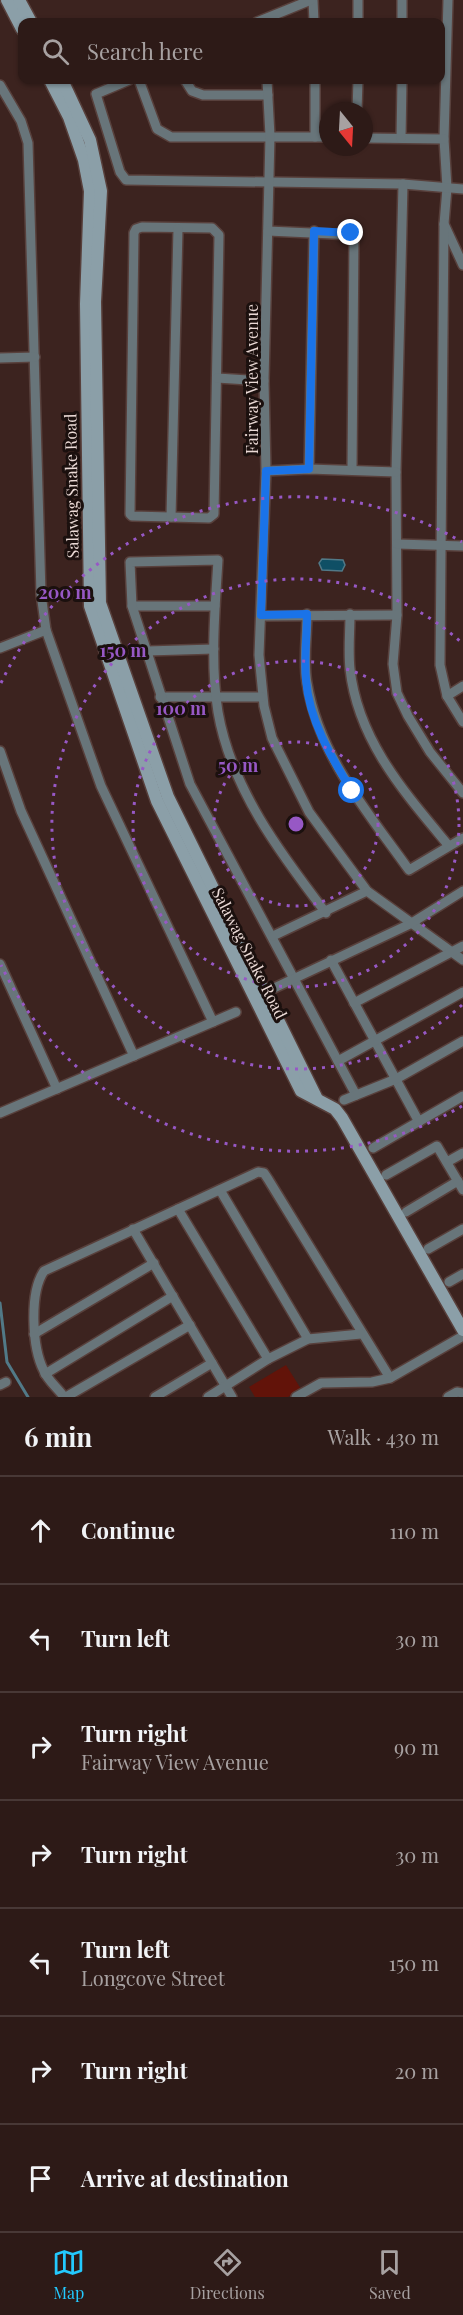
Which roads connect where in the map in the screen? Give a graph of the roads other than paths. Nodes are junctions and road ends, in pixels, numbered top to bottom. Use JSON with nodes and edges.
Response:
{"nodes":[{"id":1,"x":7,"y":0,"type":"edge"},
{"id":2,"x":19,"y":0,"type":"edge"},
{"id":3,"x":312,"y":0,"type":"edge"},
{"id":4,"x":358,"y":0,"type":"edge"},
{"id":5,"x":402,"y":0,"type":"edge"},
{"id":6,"x":448,"y":0,"type":"edge"},
{"id":7,"x":29,"y":18,"type":"edge"},
{"id":8,"x":269,"y":18,"type":"edge"},
{"id":9,"x":314,"y":18,"type":"edge"},
{"id":10,"x":358,"y":18,"type":"edge"},
{"id":11,"x":402,"y":18,"type":"edge"},
{"id":12,"x":18,"y":21,"type":"edge"},
{"id":13,"x":52,"y":84,"type":"edge"},
{"id":14,"x":64,"y":84,"type":"edge"},
{"id":15,"x":120,"y":84,"type":"edge"},
{"id":16,"x":140,"y":84,"type":"edge"},
{"id":17,"x":188,"y":84,"type":"edge"},
{"id":18,"x":267,"y":84,"type":"edge"},
{"id":19,"x":315,"y":84,"type":"edge"},
{"id":20,"x":358,"y":84,"type":"edge"},
{"id":21,"x":402,"y":84,"type":"edge"},
{"id":22,"x":0,"y":85,"type":"edge"},
{"id":23,"x":268,"y":95,"type":"junction"},
{"id":24,"x":357,"y":102,"type":"edge"},
{"id":25,"x":270,"y":136,"type":"junction"},
{"id":26,"x":315,"y":137,"type":"junction"},
{"id":27,"x":319,"y":137,"type":"edge"},
{"id":28,"x":373,"y":138,"type":"edge"},
{"id":29,"x":401,"y":138,"type":"junction"},
{"id":30,"x":444,"y":139,"type":"junction"},
{"id":31,"x":268,"y":183,"type":"junction"},
{"id":32,"x":403,"y":184,"type":"junction"},
{"id":33,"x":447,"y":188,"type":"junction"},
{"id":34,"x":463,"y":189,"type":"edge"},
{"id":35,"x":444,"y":224,"type":"junction"},
{"id":36,"x":178,"y":229,"type":"junction"},
{"id":37,"x":268,"y":231,"type":"junction"},
{"id":38,"x":314,"y":231,"type":"junction"},
{"id":39,"x":463,"y":266,"type":"edge"},
{"id":40,"x":35,"y":357,"type":"junction"},
{"id":41,"x":0,"y":358,"type":"edge"},
{"id":42,"x":217,"y":378,"type":"junction"},
{"id":43,"x":264,"y":381,"type":"junction"},
{"id":44,"x":309,"y":469,"type":"junction"},
{"id":45,"x":352,"y":470,"type":"junction"},
{"id":46,"x":266,"y":471,"type":"junction"},
{"id":47,"x":396,"y":472,"type":"junction"},
{"id":48,"x":171,"y":517,"type":"junction"},
{"id":49,"x":397,"y":544,"type":"junction"},
{"id":50,"x":441,"y":545,"type":"junction"},
{"id":51,"x":463,"y":546,"type":"edge"},
{"id":52,"x":132,"y":606,"type":"junction"},
{"id":53,"x":216,"y":606,"type":"junction"},
{"id":54,"x":307,"y":614,"type":"junction"},
{"id":55,"x":351,"y":614,"type":"junction"},
{"id":56,"x":261,"y":615,"type":"junction"},
{"id":57,"x":397,"y":615,"type":"junction"},
{"id":58,"x":46,"y":630,"type":"junction"},
{"id":59,"x":0,"y":648,"type":"edge"},
{"id":60,"x":214,"y":649,"type":"junction"},
{"id":61,"x":147,"y":651,"type":"junction"},
{"id":62,"x":463,"y":686,"type":"edge"},
{"id":63,"x":447,"y":696,"type":"junction"},
{"id":64,"x":160,"y":697,"type":"junction"},
{"id":65,"x":217,"y":697,"type":"junction"},
{"id":66,"x":262,"y":697,"type":"junction"},
{"id":67,"x":129,"y":701,"type":"junction"},
{"id":68,"x":463,"y":722,"type":"edge"},
{"id":69,"x":0,"y":751,"type":"edge"},
{"id":70,"x":463,"y":793,"type":"edge"},
{"id":71,"x":463,"y":838,"type":"edge"},
{"id":72,"x":449,"y":846,"type":"junction"},
{"id":73,"x":367,"y":891,"type":"junction"},
{"id":74,"x":463,"y":891,"type":"edge"},
{"id":75,"x":326,"y":913,"type":"junction"},
{"id":76,"x":410,"y":924,"type":"junction"},
{"id":77,"x":273,"y":936,"type":"junction"},
{"id":78,"x":463,"y":945,"type":"edge"},
{"id":79,"x":453,"y":953,"type":"junction"},
{"id":80,"x":331,"y":960,"type":"junction"},
{"id":81,"x":463,"y":960,"type":"edge"},
{"id":82,"x":0,"y":964,"type":"edge"},
{"id":83,"x":296,"y":977,"type":"junction"},
{"id":84,"x":272,"y":988,"type":"dead end"},
{"id":85,"x":463,"y":993,"type":"edge"},
{"id":86,"x":354,"y":1004,"type":"junction"},
{"id":87,"x":236,"y":1012,"type":"dead end"},
{"id":88,"x":213,"y":1022,"type":"junction"},
{"id":89,"x":463,"y":1041,"type":"edge"},
{"id":90,"x":376,"y":1042,"type":"junction"},
{"id":91,"x":134,"y":1056,"type":"junction"},
{"id":92,"x":338,"y":1061,"type":"junction"},
{"id":93,"x":396,"y":1079,"type":"junction"},
{"id":94,"x":57,"y":1089,"type":"junction"},
{"id":95,"x":356,"y":1095,"type":"junction"},
{"id":96,"x":463,"y":1096,"type":"edge"},
{"id":97,"x":344,"y":1100,"type":"dead end"},
{"id":98,"x":0,"y":1113,"type":"edge"},
{"id":99,"x":418,"y":1122,"type":"junction"},
{"id":100,"x":373,"y":1148,"type":"dead end"},
{"id":101,"x":463,"y":1153,"type":"edge"},
{"id":102,"x":447,"y":1162,"type":"junction"},
{"id":103,"x":386,"y":1175,"type":"dead end"},
{"id":104,"x":458,"y":1181,"type":"junction"},
{"id":105,"x":220,"y":1190,"type":"junction"},
{"id":106,"x":463,"y":1190,"type":"edge"},
{"id":107,"x":178,"y":1209,"type":"junction"},
{"id":108,"x":406,"y":1212,"type":"dead end"},
{"id":109,"x":133,"y":1229,"type":"junction"},
{"id":110,"x":463,"y":1229,"type":"edge"},
{"id":111,"x":428,"y":1249,"type":"dead end"},
{"id":112,"x":154,"y":1263,"type":"junction"},
{"id":113,"x":463,"y":1274,"type":"edge"},
{"id":114,"x":449,"y":1282,"type":"dead end"},
{"id":115,"x":173,"y":1296,"type":"junction"},
{"id":116,"x":190,"y":1325,"type":"junction"},
{"id":117,"x":463,"y":1330,"type":"edge"},
{"id":118,"x":34,"y":1334,"type":"junction"},
{"id":119,"x":361,"y":1334,"type":"junction"},
{"id":120,"x":463,"y":1336,"type":"edge"},
{"id":121,"x":308,"y":1340,"type":"junction"},
{"id":122,"x":268,"y":1359,"type":"junction"},
{"id":123,"x":212,"y":1363,"type":"junction"},
{"id":124,"x":45,"y":1374,"type":"junction"},
{"id":125,"x":390,"y":1378,"type":"junction"},
{"id":126,"x":226,"y":1386,"type":"junction"},
{"id":127,"x":463,"y":1393,"type":"edge"},
{"id":128,"x":65,"y":1397,"type":"edge"},
{"id":129,"x":155,"y":1397,"type":"edge"},
{"id":130,"x":208,"y":1397,"type":"edge"},
{"id":131,"x":232,"y":1397,"type":"edge"},
{"id":132,"x":296,"y":1397,"type":"edge"},
{"id":133,"x":448,"y":1397,"type":"edge"}],
"edges":[{"from":1,"to":12,"type":"main road"},
{"from":2,"to":7,"type":"main road"},
{"from":3,"to":8,"type":"street"},
{"from":3,"to":9,"type":"street"},
{"from":4,"to":10,"type":"street"},
{"from":5,"to":11,"type":"street"},
{"from":6,"to":30,"type":"street"},
{"from":13,"to":67,"type":"main road","name":"Salawag Snake Road"},
{"from":14,"to":67,"type":"main road","name":"Salawag Snake Road"},
{"from":15,"to":31,"type":"street"},
{"from":16,"to":25,"type":"street"},
{"from":17,"to":23,"type":"street"},
{"from":18,"to":23,"type":"street","name":"Fairway View Avenue"},
{"from":19,"to":26,"type":"street"},
{"from":20,"to":24,"type":"street"},
{"from":21,"to":29,"type":"street"},
{"from":22,"to":40,"type":"street"},
{"from":23,"to":25,"type":"street","name":"Fairway View Avenue"},
{"from":25,"to":26,"type":"street"},
{"from":25,"to":31,"type":"street","name":"Fairway View Avenue"},
{"from":26,"to":27,"type":"street"},
{"from":28,"to":29,"type":"street"},
{"from":29,"to":30,"type":"street"},
{"from":30,"to":33,"type":"street"},
{"from":31,"to":32,"type":"street"},
{"from":31,"to":37,"type":"street","name":"Fairway View Avenue"},
{"from":32,"to":33,"type":"street"},
{"from":32,"to":47,"type":"street"},
{"from":33,"to":34,"type":"street"},
{"from":33,"to":35,"type":"street"},
{"from":35,"to":39,"type":"street"},
{"from":35,"to":50,"type":"street"},
{"from":36,"to":42,"type":"street"},
{"from":36,"to":48,"type":"street"},
{"from":36,"to":48,"type":"street"},
{"from":37,"to":38,"type":"street"},
{"from":37,"to":43,"type":"street","name":"Fairway View Avenue"},
{"from":38,"to":44,"type":"street"},
{"from":38,"to":45,"type":"street"},
{"from":40,"to":41,"type":"street"},
{"from":40,"to":58,"type":"street"},
{"from":42,"to":43,"type":"street"},
{"from":42,"to":48,"type":"street"},
{"from":43,"to":46,"type":"street","name":"Fairway View Avenue"},
{"from":44,"to":45,"type":"street"},
{"from":44,"to":46,"type":"street"},
{"from":45,"to":47,"type":"street"},
{"from":46,"to":56,"type":"street","name":"Fairway View Avenue"},
{"from":47,"to":49,"type":"street"},
{"from":49,"to":50,"type":"street"},
{"from":49,"to":57,"type":"street"},
{"from":50,"to":51,"type":"street"},
{"from":50,"to":63,"type":"street"},
{"from":52,"to":53,"type":"street"},
{"from":52,"to":53,"type":"street"},
{"from":52,"to":61,"type":"street"},
{"from":53,"to":60,"type":"street"},
{"from":54,"to":55,"type":"street"},
{"from":54,"to":56,"type":"street"},
{"from":54,"to":72,"type":"street"},
{"from":55,"to":57,"type":"street"},
{"from":55,"to":72,"type":"street"},
{"from":56,"to":66,"type":"street","name":"Fairway View Avenue"},
{"from":57,"to":70,"type":"street"},
{"from":58,"to":59,"type":"street"},
{"from":58,"to":88,"type":"street"},
{"from":60,"to":61,"type":"street"},
{"from":60,"to":65,"type":"street"},
{"from":61,"to":64,"type":"street"},
{"from":62,"to":63,"type":"street"},
{"from":63,"to":68,"type":"street"},
{"from":64,"to":65,"type":"street"},
{"from":64,"to":77,"type":"street"},
{"from":65,"to":66,"type":"street"},
{"from":65,"to":75,"type":"street"},
{"from":66,"to":73,"type":"street","name":"Fairway View Avenue"},
{"from":67,"to":117,"type":"main road","name":"Salawag Snake Road"},
{"from":69,"to":91,"type":"street"},
{"from":71,"to":72,"type":"street"},
{"from":73,"to":75,"type":"street"},
{"from":73,"to":76,"type":"street","name":"Fairway View Avenue"},
{"from":74,"to":76,"type":"street"},
{"from":75,"to":77,"type":"street"},
{"from":76,"to":79,"type":"street","name":"Fairway View Avenue"},
{"from":76,"to":80,"type":"street"},
{"from":77,"to":83,"type":"street"},
{"from":78,"to":79,"type":"street"},
{"from":79,"to":81,"type":"street","name":"Fairway View Avenue"},
{"from":79,"to":86,"type":"street"},
{"from":80,"to":83,"type":"street"},
{"from":80,"to":86,"type":"street"},
{"from":82,"to":94,"type":"street"},
{"from":83,"to":84,"type":"street"},
{"from":83,"to":92,"type":"street"},
{"from":85,"to":90,"type":"street"},
{"from":86,"to":90,"type":"street"},
{"from":87,"to":88,"type":"street"},
{"from":88,"to":91,"type":"street"},
{"from":89,"to":93,"type":"street"},
{"from":90,"to":92,"type":"street"},
{"from":90,"to":93,"type":"street"},
{"from":91,"to":94,"type":"street"},
{"from":92,"to":95,"type":"street"},
{"from":93,"to":95,"type":"street"},
{"from":93,"to":99,"type":"street"},
{"from":94,"to":98,"type":"street"},
{"from":95,"to":97,"type":"street"},
{"from":96,"to":99,"type":"street"},
{"from":99,"to":100,"type":"street"},
{"from":101,"to":102,"type":"street"},
{"from":102,"to":103,"type":"street"},
{"from":102,"to":104,"type":"street"},
{"from":104,"to":106,"type":"street"},
{"from":104,"to":108,"type":"street"},
{"from":105,"to":107,"type":"street"},
{"from":105,"to":119,"type":"street"},
{"from":105,"to":121,"type":"street"},
{"from":107,"to":109,"type":"street"},
{"from":107,"to":122,"type":"street"},
{"from":109,"to":112,"type":"street"},
{"from":109,"to":118,"type":"street"},
{"from":110,"to":111,"type":"street"},
{"from":112,"to":115,"type":"street"},
{"from":112,"to":118,"type":"street"},
{"from":113,"to":114,"type":"street"},
{"from":115,"to":116,"type":"street"},
{"from":115,"to":124,"type":"street"},
{"from":116,"to":123,"type":"street"},
{"from":116,"to":128,"type":"street"},
{"from":118,"to":124,"type":"street"},
{"from":119,"to":121,"type":"street"},
{"from":119,"to":125,"type":"street"},
{"from":120,"to":125,"type":"street"},
{"from":121,"to":122,"type":"street"},
{"from":122,"to":126,"type":"street"},
{"from":123,"to":126,"type":"street"},
{"from":123,"to":129,"type":"street"},
{"from":124,"to":128,"type":"street"},
{"from":125,"to":132,"type":"street"},
{"from":126,"to":130,"type":"street"},
{"from":126,"to":131,"type":"street"},
{"from":127,"to":133,"type":"street"}]}
